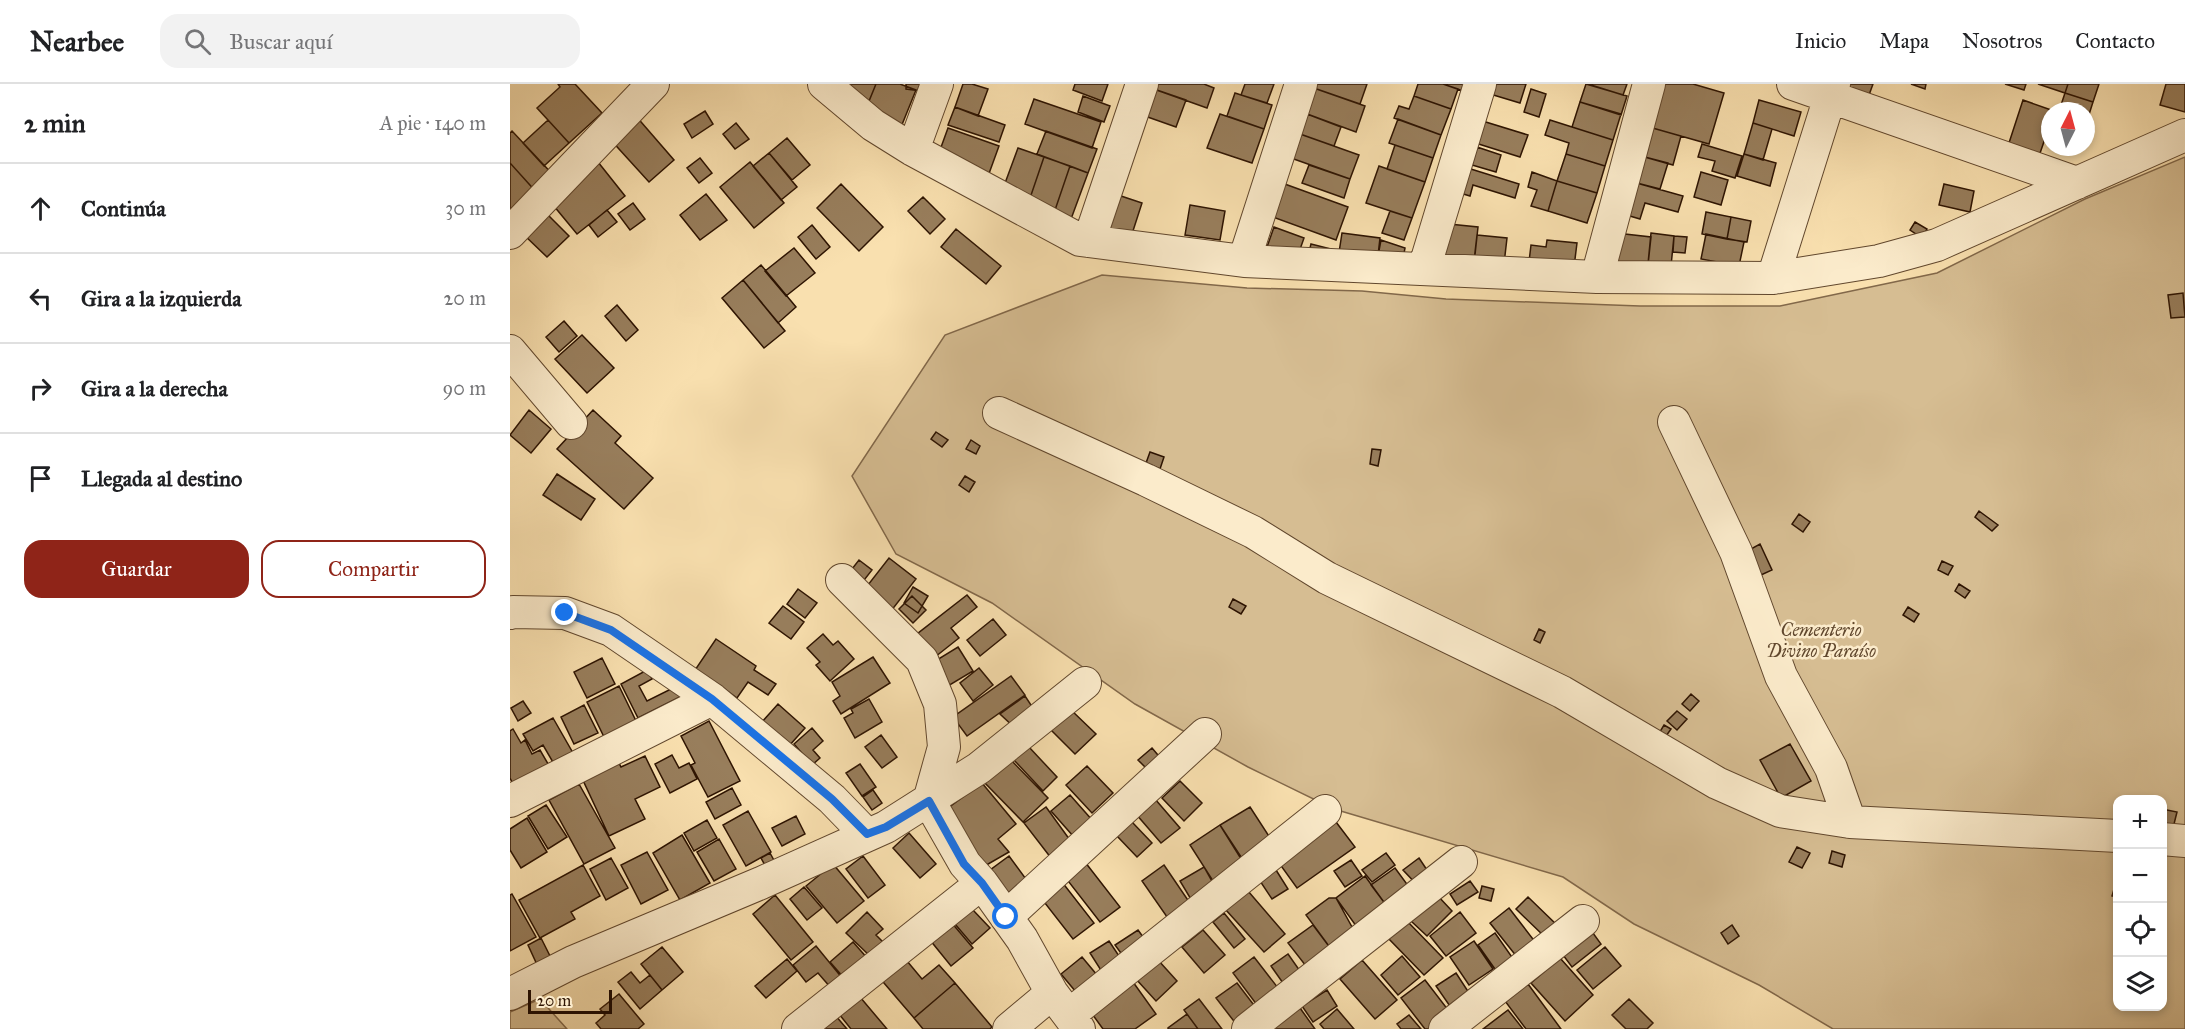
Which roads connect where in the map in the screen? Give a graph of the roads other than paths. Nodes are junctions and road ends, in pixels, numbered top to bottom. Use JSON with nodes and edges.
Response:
{"nodes":[{"id":1,"x":653,"y":84,"type":"edge"},
{"id":2,"x":824,"y":84,"type":"edge"},
{"id":3,"x":937,"y":84,"type":"edge"},
{"id":4,"x":1142,"y":84,"type":"edge"},
{"id":5,"x":1301,"y":84,"type":"edge"},
{"id":6,"x":1480,"y":84,"type":"edge"},
{"id":7,"x":1649,"y":84,"type":"edge"},
{"id":8,"x":1793,"y":84,"type":"edge"},
{"id":9,"x":1832,"y":90,"type":"edge"},
{"id":10,"x":2185,"y":135,"type":"edge"},
{"id":11,"x":913,"y":150,"type":"junction"},
{"id":12,"x":2077,"y":183,"type":"junction"},
{"id":13,"x":510,"y":233,"type":"edge"},
{"id":14,"x":1089,"y":241,"type":"junction"},
{"id":15,"x":1244,"y":261,"type":"junction"},
{"id":16,"x":1424,"y":269,"type":"junction"},
{"id":17,"x":1597,"y":277,"type":"junction"},
{"id":18,"x":1773,"y":278,"type":"junction"},
{"id":19,"x":510,"y":351,"type":"edge"},
{"id":20,"x":999,"y":413,"type":"dead end"},
{"id":21,"x":1674,"y":422,"type":"dead end"},
{"id":22,"x":571,"y":423,"type":"dead end"},
{"id":23,"x":842,"y":580,"type":"dead end"},
{"id":24,"x":510,"y":613,"type":"edge"},
{"id":25,"x":1085,"y":683,"type":"dead end"},
{"id":26,"x":712,"y":699,"type":"junction"},
{"id":27,"x":1205,"y":734,"type":"dead end"},
{"id":28,"x":510,"y":801,"type":"edge"},
{"id":29,"x":929,"y":801,"type":"junction"},
{"id":30,"x":1325,"y":811,"type":"dead end"},
{"id":31,"x":1850,"y":822,"type":"junction"},
{"id":32,"x":867,"y":834,"type":"junction"},
{"id":33,"x":2113,"y":836,"type":"edge"},
{"id":34,"x":2167,"y":839,"type":"edge"},
{"id":35,"x":2185,"y":841,"type":"edge"},
{"id":36,"x":1461,"y":862,"type":"dead end"},
{"id":37,"x":982,"y":883,"type":"junction"},
{"id":38,"x":1006,"y":917,"type":"junction"},
{"id":39,"x":1583,"y":921,"type":"dead end"},
{"id":40,"x":510,"y":994,"type":"edge"},
{"id":41,"x":1067,"y":1012,"type":"edge"},
{"id":42,"x":798,"y":1029,"type":"edge"},
{"id":43,"x":1009,"y":1029,"type":"edge"},
{"id":44,"x":1248,"y":1029,"type":"edge"},
{"id":45,"x":1445,"y":1029,"type":"edge"}],
"edges":[{"from":1,"to":13,"type":"street"},
{"from":2,"to":11,"type":"street"},
{"from":3,"to":11,"type":"street"},
{"from":4,"to":14,"type":"street"},
{"from":5,"to":15,"type":"street"},
{"from":6,"to":16,"type":"street"},
{"from":7,"to":17,"type":"street"},
{"from":8,"to":9,"type":"street"},
{"from":9,"to":12,"type":"street"},
{"from":9,"to":18,"type":"street"},
{"from":10,"to":12,"type":"street"},
{"from":11,"to":14,"type":"street"},
{"from":12,"to":18,"type":"street"},
{"from":14,"to":15,"type":"street"},
{"from":15,"to":16,"type":"street"},
{"from":16,"to":17,"type":"street"},
{"from":17,"to":18,"type":"street"},
{"from":19,"to":22,"type":"street"},
{"from":20,"to":31,"type":"street"},
{"from":21,"to":31,"type":"street"},
{"from":23,"to":29,"type":"street"},
{"from":24,"to":26,"type":"street"},
{"from":25,"to":29,"type":"street"},
{"from":26,"to":28,"type":"street"},
{"from":26,"to":32,"type":"street"},
{"from":27,"to":38,"type":"street"},
{"from":29,"to":32,"type":"street"},
{"from":29,"to":37,"type":"street"},
{"from":30,"to":41,"type":"street"},
{"from":31,"to":33,"type":"street"},
{"from":32,"to":40,"type":"street"},
{"from":34,"to":35,"type":"street"},
{"from":36,"to":44,"type":"street"},
{"from":37,"to":38,"type":"street"},
{"from":37,"to":42,"type":"street"},
{"from":38,"to":41,"type":"street"},
{"from":39,"to":45,"type":"street"},
{"from":41,"to":43,"type":"street"}]}
